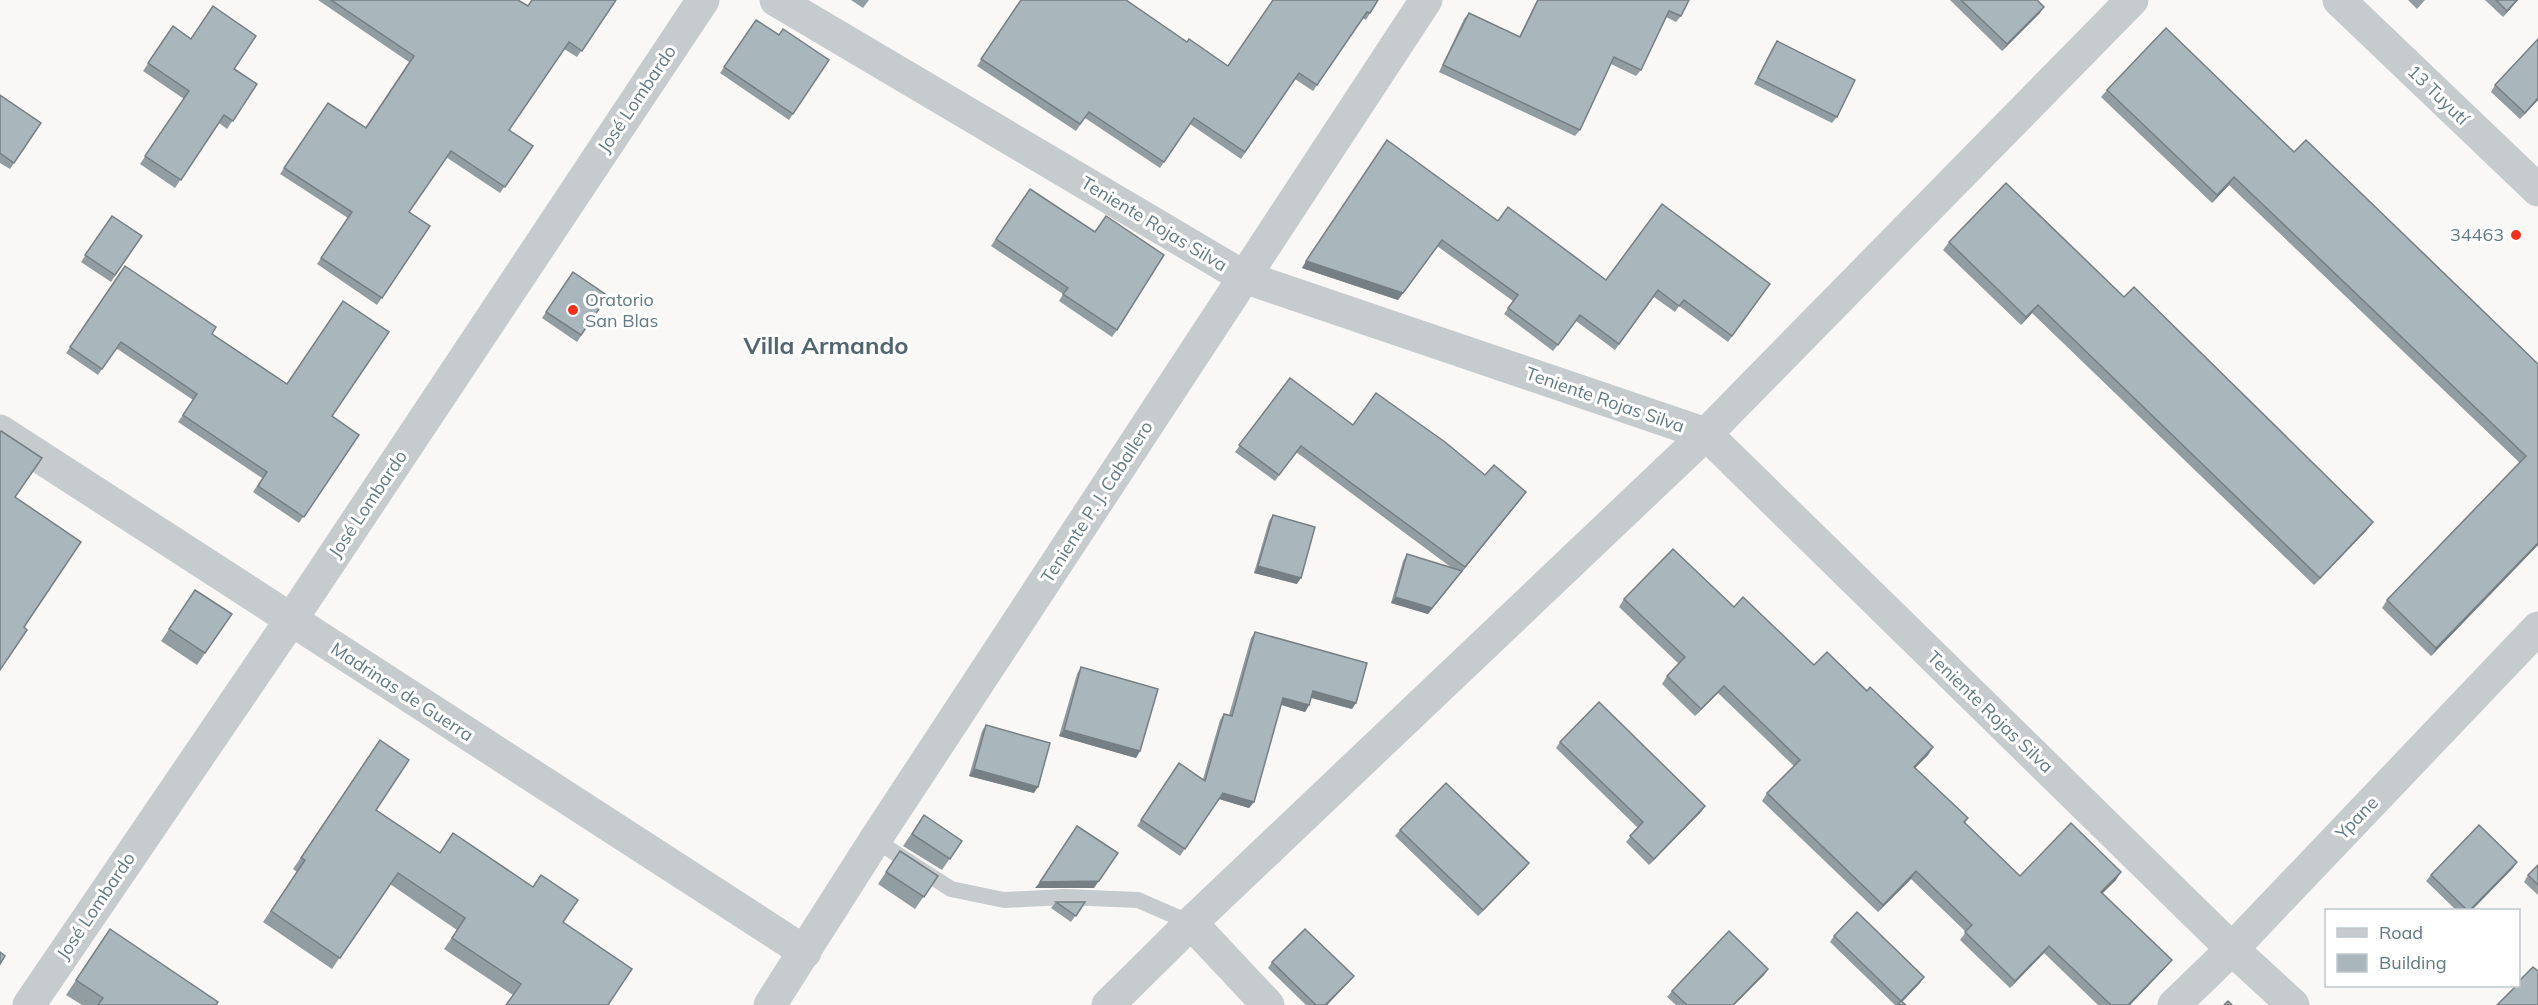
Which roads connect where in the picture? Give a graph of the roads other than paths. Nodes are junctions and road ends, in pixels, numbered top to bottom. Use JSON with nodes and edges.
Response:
{"nodes":[{"id":1,"x":703,"y":0,"type":"edge"},
{"id":2,"x":776,"y":0,"type":"edge"},
{"id":3,"x":1426,"y":0,"type":"edge"},
{"id":4,"x":2132,"y":0,"type":"edge"},
{"id":5,"x":2339,"y":0,"type":"edge"},
{"id":6,"x":2538,"y":190,"type":"edge"},
{"id":7,"x":1244,"y":277,"type":"junction"},
{"id":8,"x":0,"y":431,"type":"edge"},
{"id":9,"x":1706,"y":434,"type":"junction"},
{"id":10,"x":291,"y":620,"type":"junction"},
{"id":11,"x":2538,"y":628,"type":"edge"},
{"id":12,"x":875,"y":840,"type":"junction"},
{"id":13,"x":1191,"y":923,"type":"junction"},
{"id":14,"x":2232,"y":949,"type":"junction"},
{"id":15,"x":805,"y":952,"type":"junction"},
{"id":16,"x":29,"y":1005,"type":"edge"},
{"id":17,"x":770,"y":1005,"type":"edge"},
{"id":18,"x":1108,"y":1005,"type":"edge"},
{"id":19,"x":1268,"y":1005,"type":"edge"},
{"id":20,"x":2174,"y":1005,"type":"edge"},
{"id":21,"x":2293,"y":1005,"type":"edge"}],
"edges":[{"from":1,"to":10,"type":"street","name":"José Lombardo"},
{"from":2,"to":7,"type":"street","name":"Teniente Rojas Silva"},
{"from":3,"to":7,"type":"street","name":"Teniente P. J. Caballero"},
{"from":4,"to":9,"type":"street"},
{"from":5,"to":6,"type":"street","name":"13 Tuyutí"},
{"from":7,"to":9,"type":"street","name":"Teniente Rojas Silva"},
{"from":7,"to":12,"type":"street","name":"Teniente P. J. Caballero"},
{"from":8,"to":10,"type":"street","name":"Madrinas de Guerra"},
{"from":9,"to":13,"type":"street"},
{"from":9,"to":14,"type":"street","name":"Teniente Rojas Silva"},
{"from":10,"to":15,"type":"street","name":"Madrinas de Guerra"},
{"from":10,"to":16,"type":"street","name":"José Lombardo"},
{"from":11,"to":14,"type":"street","name":"Ypane"},
{"from":12,"to":13,"type":"lane"},
{"from":12,"to":15,"type":"street","name":"Teniente P. J. Caballero"},
{"from":13,"to":18,"type":"street"},
{"from":13,"to":19,"type":"street"},
{"from":14,"to":20,"type":"street","name":"Ypane"},
{"from":14,"to":21,"type":"street","name":"Teniente Rojas Silva"},
{"from":15,"to":17,"type":"street","name":"Teniente P. J. Caballero"}]}
